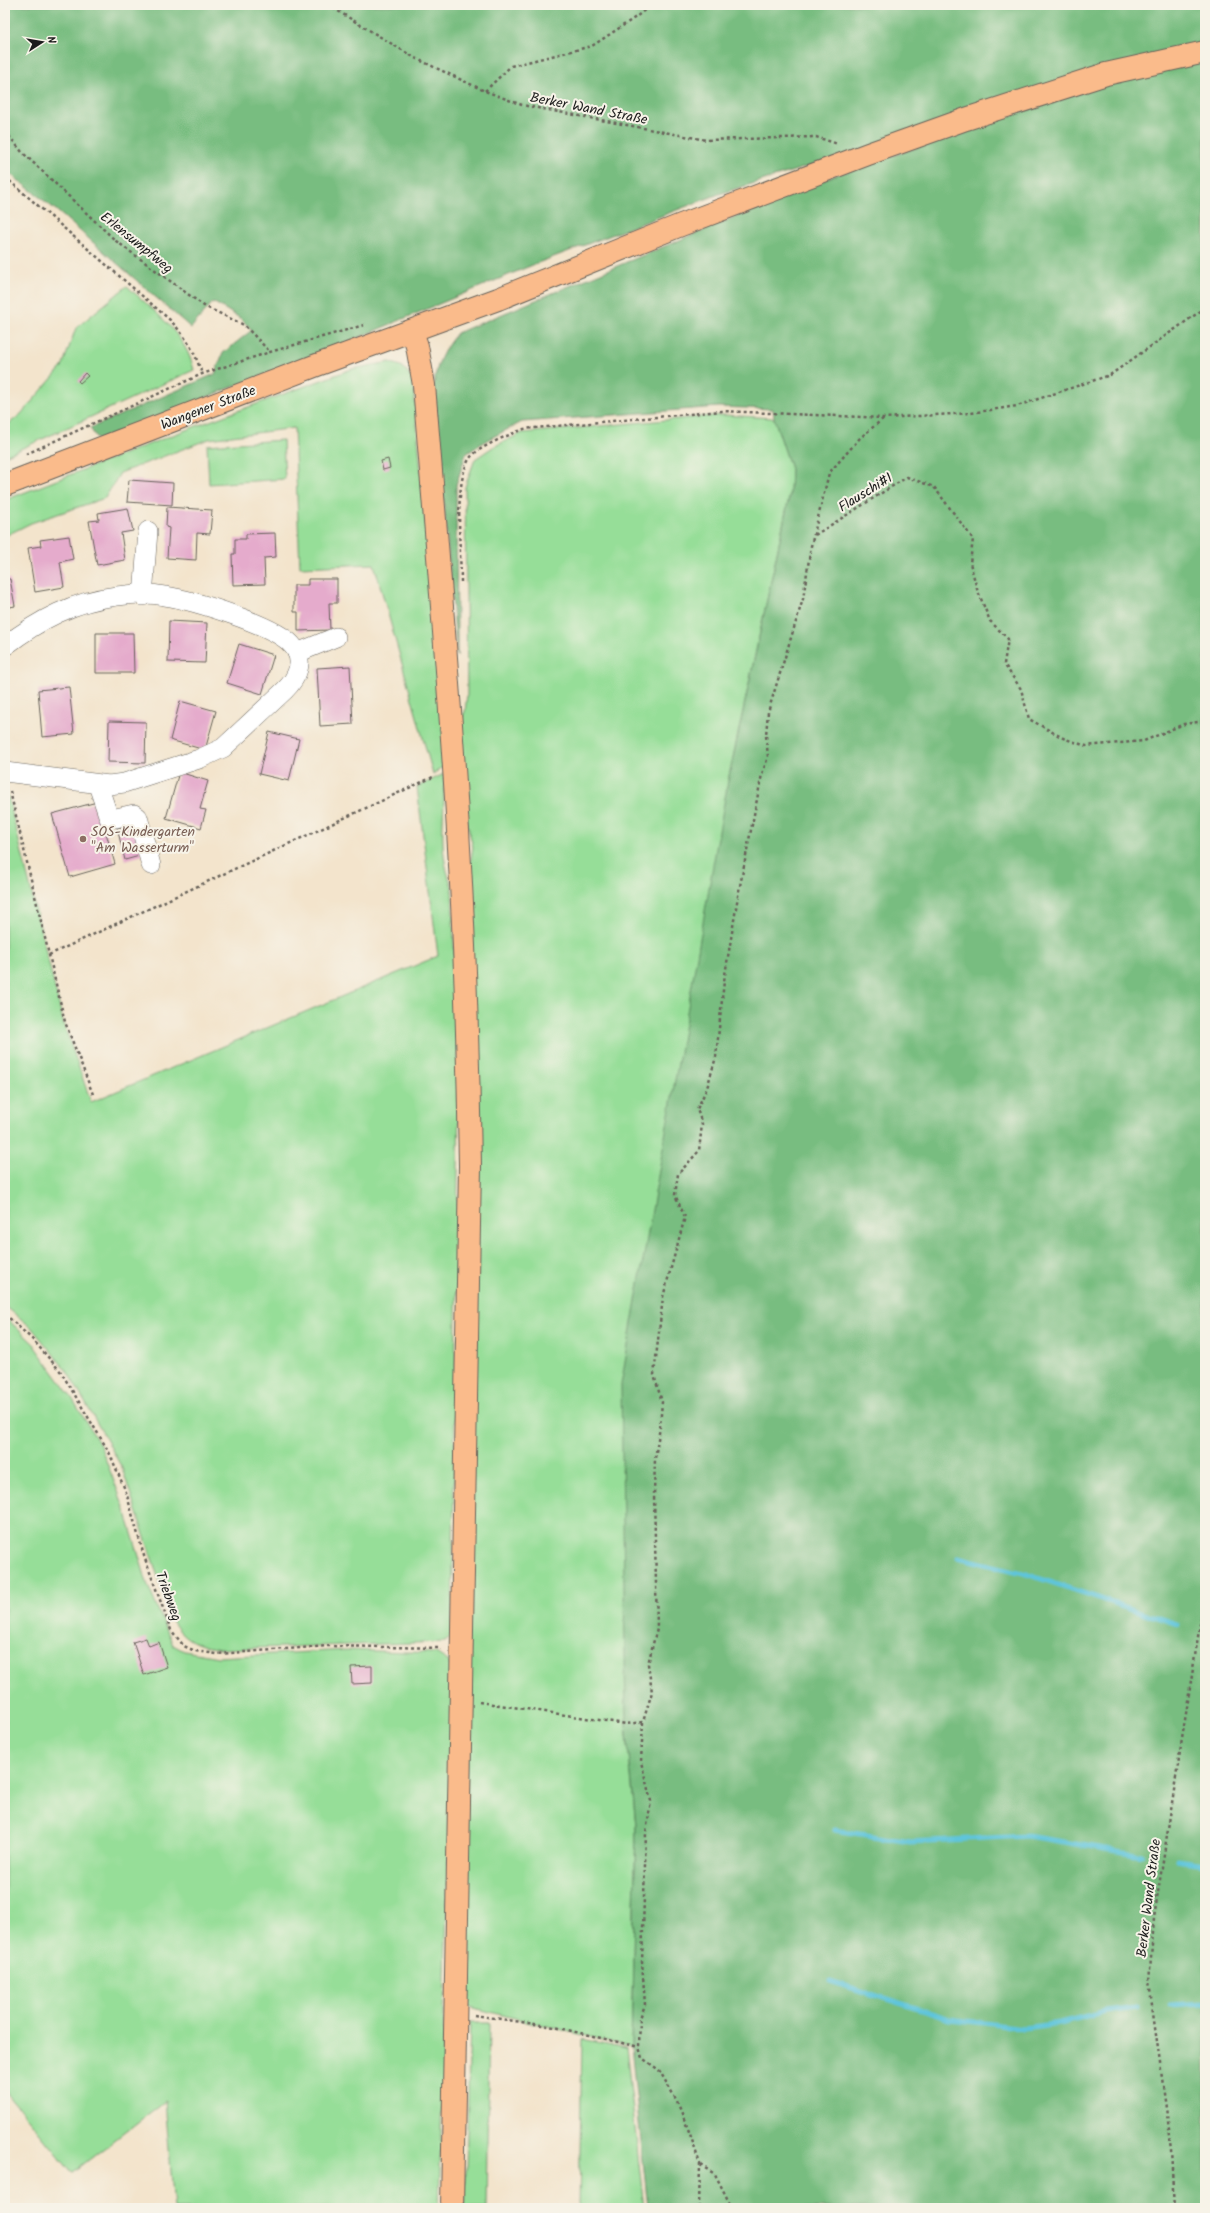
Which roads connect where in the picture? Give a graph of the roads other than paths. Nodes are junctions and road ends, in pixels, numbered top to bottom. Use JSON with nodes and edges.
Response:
{"nodes":[{"id":1,"x":1205,"y":52,"type":"edge"},
{"id":2,"x":412,"y":331,"type":"junction"},
{"id":3,"x":5,"y":485,"type":"edge"},
{"id":4,"x":148,"y":531,"type":"dead end"},
{"id":5,"x":143,"y":596,"type":"junction"},
{"id":6,"x":336,"y":636,"type":"dead end"},
{"id":7,"x":5,"y":646,"type":"edge"},
{"id":8,"x":297,"y":653,"type":"junction"},
{"id":9,"x":6,"y":772,"type":"edge"},
{"id":10,"x":98,"y":785,"type":"junction"},
{"id":11,"x":151,"y":865,"type":"dead end"},
{"id":12,"x":452,"y":2208,"type":"edge"}],
"edges":[{"from":1,"to":2,"type":"main road","name":"Wangener Straße"},
{"from":2,"to":3,"type":"main road","name":"Wangener Straße"},
{"from":2,"to":12,"type":"main road"},
{"from":4,"to":5,"type":"street"},
{"from":5,"to":7,"type":"street"},
{"from":5,"to":8,"type":"street"},
{"from":6,"to":8,"type":"street"},
{"from":8,"to":10,"type":"street"},
{"from":9,"to":10,"type":"street"},
{"from":10,"to":11,"type":"street"}]}
